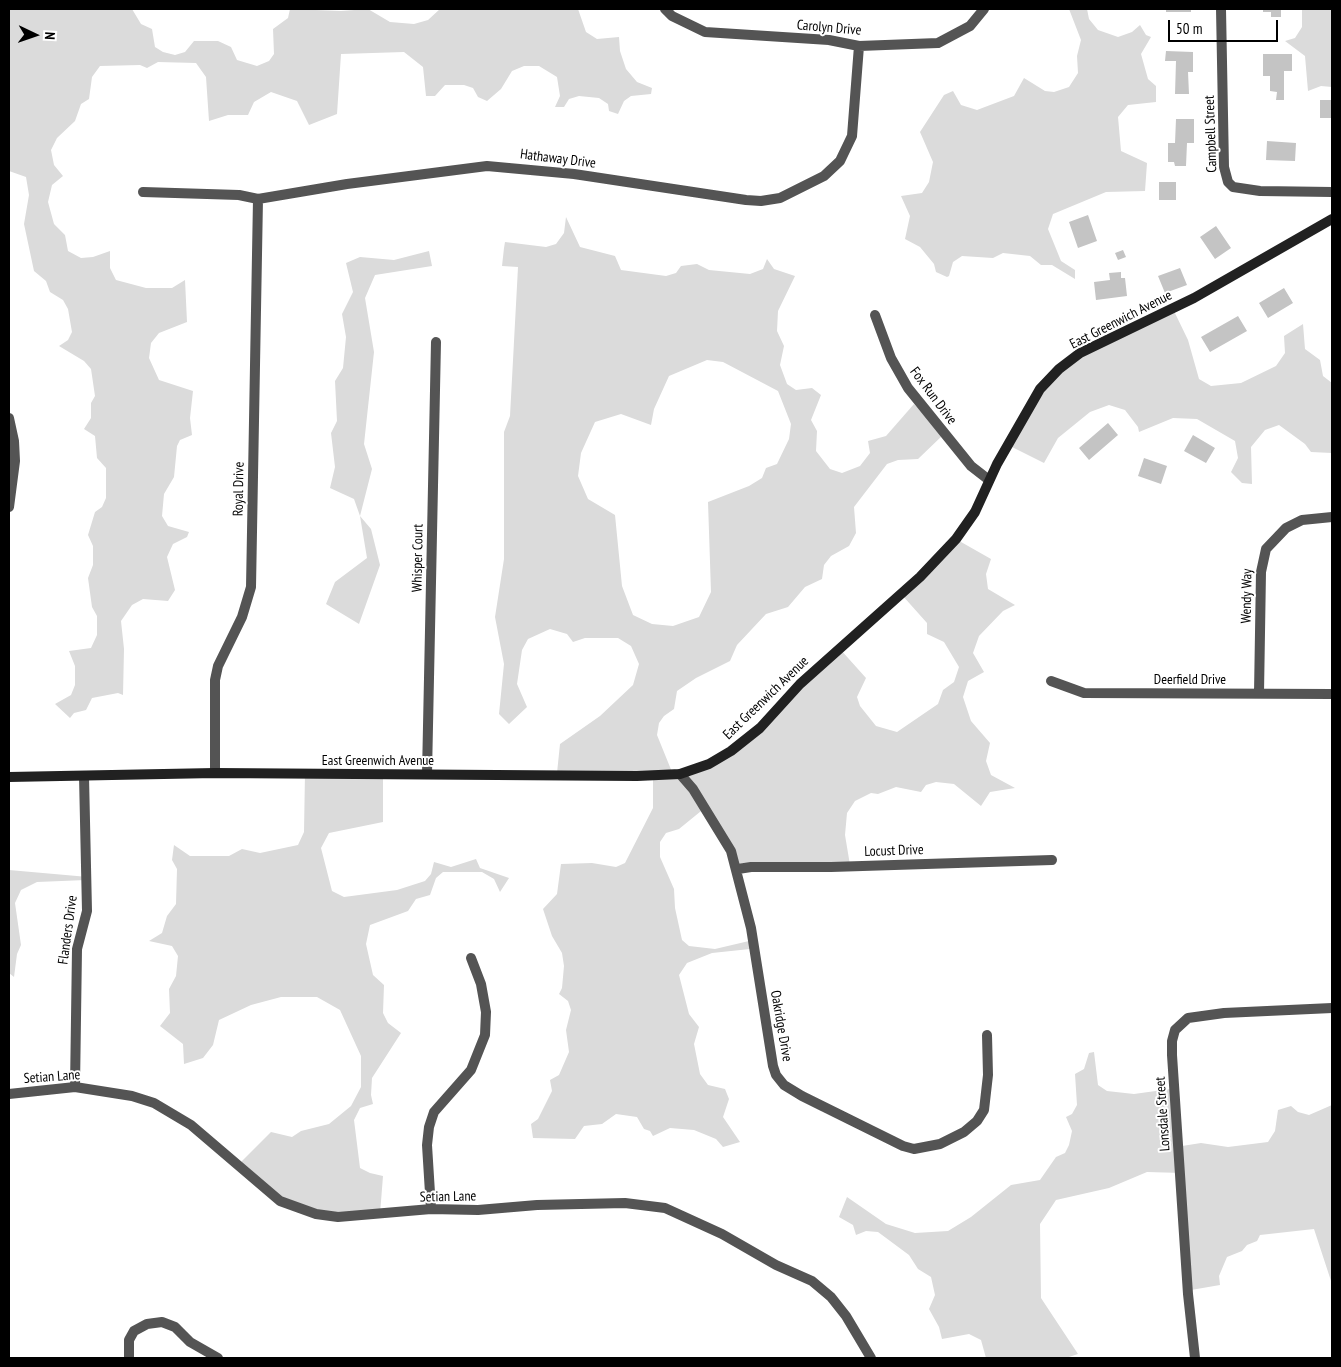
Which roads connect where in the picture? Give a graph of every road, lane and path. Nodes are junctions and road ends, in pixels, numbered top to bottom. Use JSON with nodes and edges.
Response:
{"nodes":[{"id":1,"x":666,"y":9,"type":"edge"},
{"id":2,"x":984,"y":9,"type":"edge"},
{"id":3,"x":1221,"y":9,"type":"edge"},
{"id":4,"x":859,"y":46,"type":"junction"},
{"id":5,"x":143,"y":192,"type":"dead end"},
{"id":6,"x":1332,"y":192,"type":"edge"},
{"id":7,"x":258,"y":199,"type":"junction"},
{"id":8,"x":1332,"y":219,"type":"edge"},
{"id":9,"x":875,"y":315,"type":"dead end"},
{"id":10,"x":436,"y":342,"type":"dead end"},
{"id":11,"x":9,"y":418,"type":"edge"},
{"id":12,"x":989,"y":480,"type":"junction"},
{"id":13,"x":9,"y":507,"type":"edge"},
{"id":14,"x":1332,"y":518,"type":"edge"},
{"id":15,"x":1051,"y":681,"type":"dead end"},
{"id":16,"x":1259,"y":692,"type":"junction"},
{"id":17,"x":1332,"y":694,"type":"edge"},
{"id":18,"x":215,"y":773,"type":"junction"},
{"id":19,"x":427,"y":774,"type":"junction"},
{"id":20,"x":680,"y":774,"type":"junction"},
{"id":21,"x":9,"y":776,"type":"edge"},
{"id":22,"x":84,"y":776,"type":"junction"},
{"id":23,"x":1052,"y":860,"type":"dead end"},
{"id":24,"x":738,"y":869,"type":"junction"},
{"id":25,"x":471,"y":958,"type":"dead end"},
{"id":26,"x":1332,"y":1008,"type":"edge"},
{"id":27,"x":987,"y":1035,"type":"dead end"},
{"id":28,"x":75,"y":1087,"type":"junction"},
{"id":29,"x":9,"y":1094,"type":"edge"},
{"id":30,"x":431,"y":1209,"type":"junction"},
{"id":31,"x":129,"y":1358,"type":"edge"},
{"id":32,"x":218,"y":1358,"type":"edge"},
{"id":33,"x":871,"y":1358,"type":"edge"},
{"id":34,"x":1195,"y":1358,"type":"edge"}],
"edges":[{"from":1,"to":4,"type":"street","name":"Carolyn Drive"},
{"from":2,"to":4,"type":"street","name":"Carolyn Drive"},
{"from":3,"to":6,"type":"street","name":"Campbell Street"},
{"from":4,"to":7,"type":"street","name":"Hathaway Drive"},
{"from":5,"to":7,"type":"street","name":"Hathaway Drive"},
{"from":7,"to":18,"type":"street","name":"Royal Drive"},
{"from":8,"to":12,"type":"street","name":"East Greenwich Avenue"},
{"from":9,"to":12,"type":"street","name":"Fox Run Drive"},
{"from":10,"to":19,"type":"street","name":"Whisper Court"},
{"from":11,"to":13,"type":"street"},
{"from":12,"to":20,"type":"street","name":"East Greenwich Avenue"},
{"from":14,"to":16,"type":"street","name":"Wendy Way"},
{"from":15,"to":16,"type":"street","name":"Deerfield Drive"},
{"from":16,"to":17,"type":"street","name":"Deerfield Drive"},
{"from":18,"to":19,"type":"street","name":"East Greenwich Avenue"},
{"from":18,"to":22,"type":"street","name":"East Greenwich Avenue"},
{"from":19,"to":20,"type":"street","name":"East Greenwich Avenue"},
{"from":20,"to":24,"type":"street","name":"Oakridge Drive"},
{"from":21,"to":22,"type":"street","name":"East Greenwich Avenue"},
{"from":22,"to":28,"type":"street","name":"Flanders Drive"},
{"from":23,"to":24,"type":"street","name":"Locust Drive"},
{"from":24,"to":27,"type":"street","name":"Oakridge Drive"},
{"from":25,"to":30,"type":"street"},
{"from":26,"to":34,"type":"street","name":"Lonsdale Street"},
{"from":28,"to":29,"type":"street","name":"Setian Lane"},
{"from":28,"to":30,"type":"street","name":"Setian Lane"},
{"from":30,"to":33,"type":"street","name":"Setian Lane"},
{"from":31,"to":32,"type":"street"}]}
